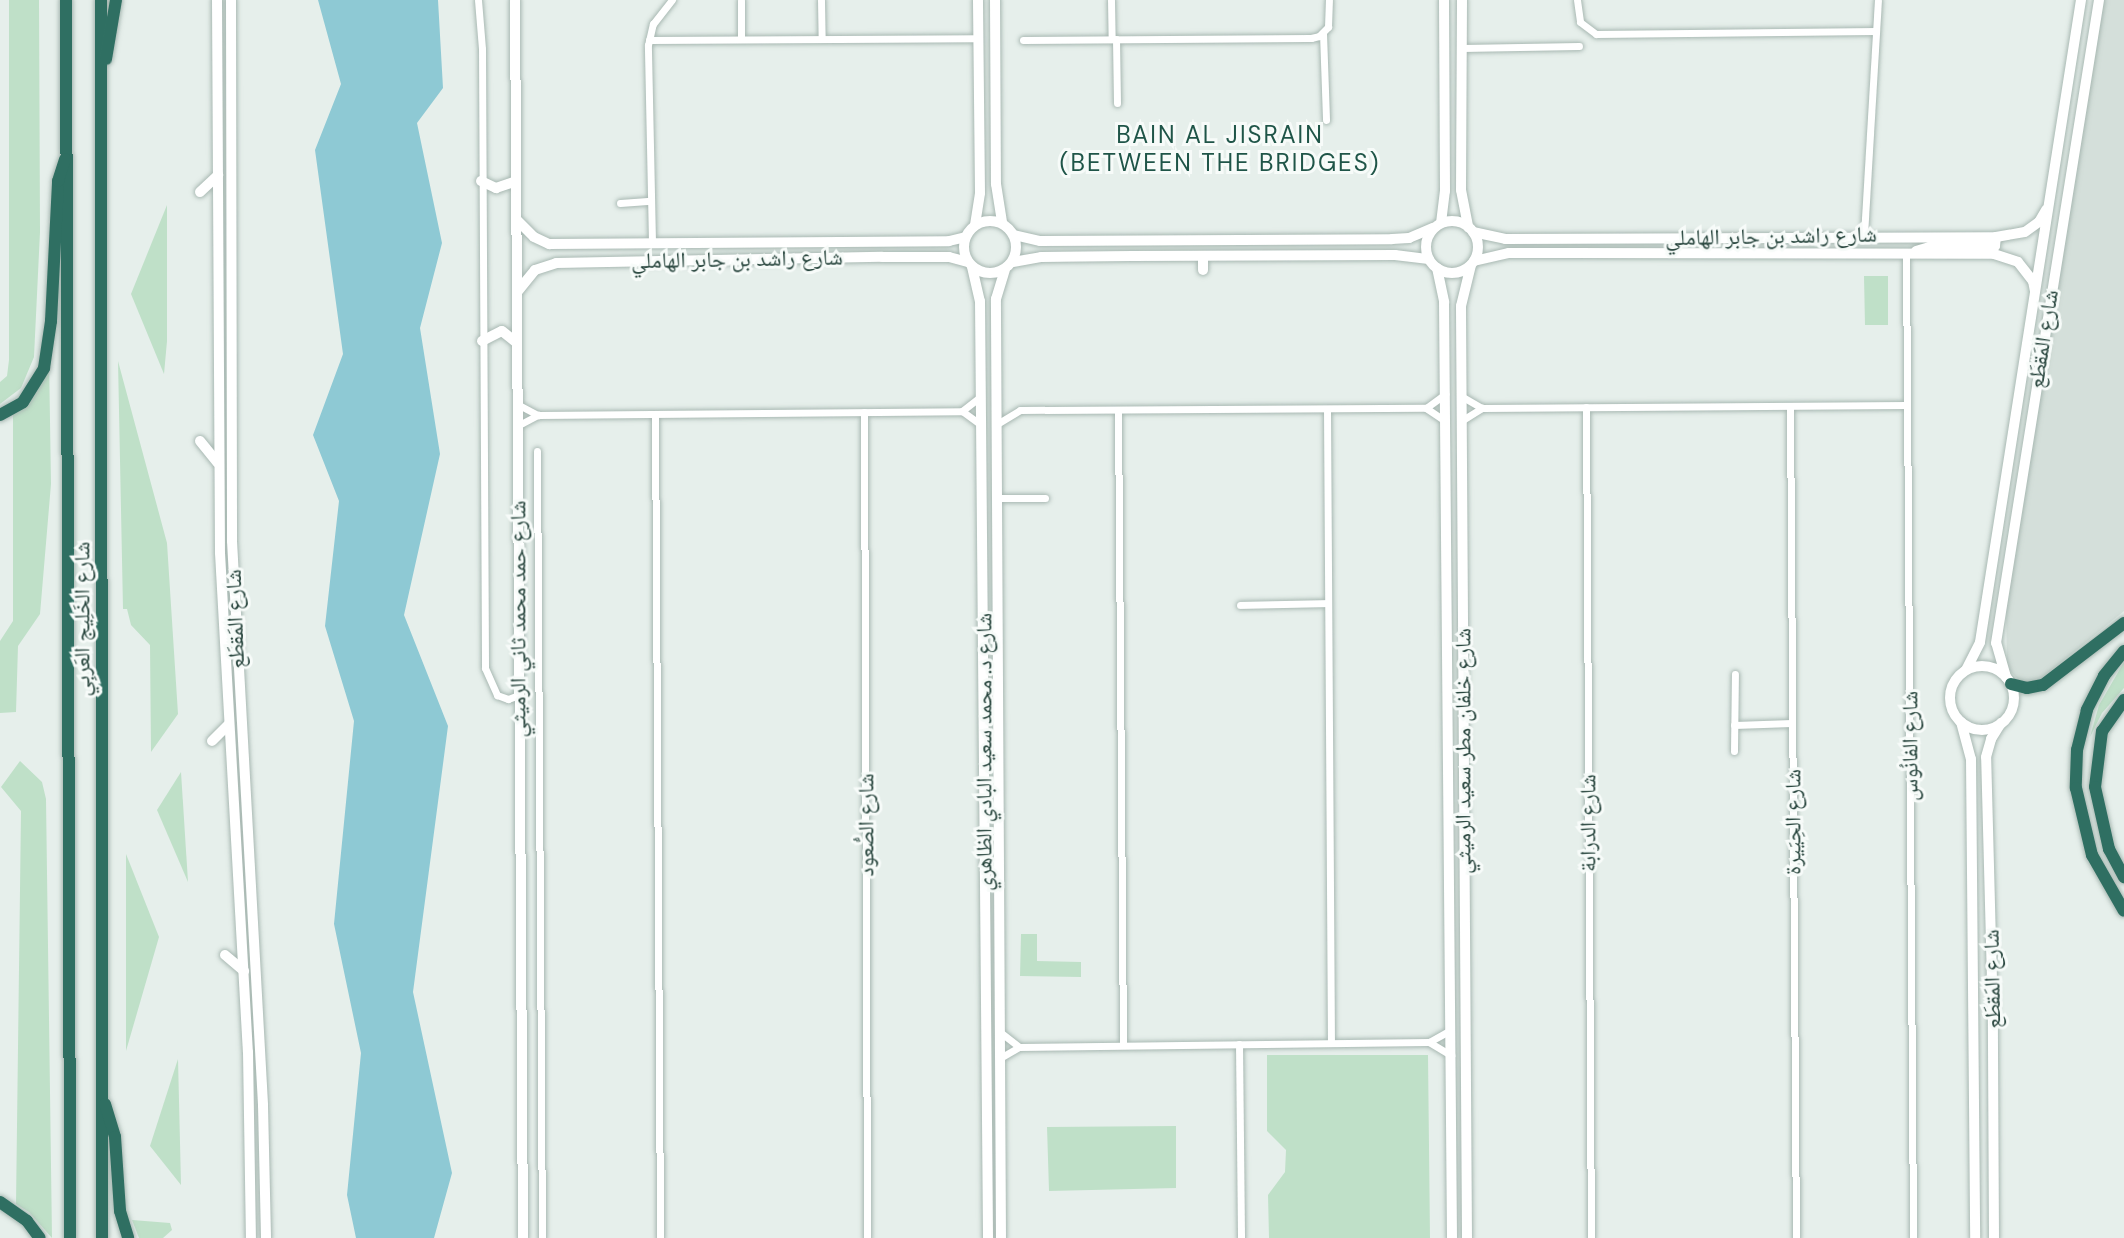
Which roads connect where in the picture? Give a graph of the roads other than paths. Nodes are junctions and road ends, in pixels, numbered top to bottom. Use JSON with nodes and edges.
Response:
{"nodes":[{"id":1,"x":66,"y":0,"type":"edge"},
{"id":2,"x":101,"y":0,"type":"edge"},
{"id":3,"x":116,"y":0,"type":"edge"},
{"id":4,"x":217,"y":0,"type":"edge"},
{"id":5,"x":231,"y":0,"type":"edge"},
{"id":6,"x":478,"y":0,"type":"edge"},
{"id":7,"x":515,"y":0,"type":"edge"},
{"id":8,"x":672,"y":0,"type":"edge"},
{"id":9,"x":741,"y":0,"type":"edge"},
{"id":10,"x":821,"y":0,"type":"edge"},
{"id":11,"x":978,"y":0,"type":"edge"},
{"id":12,"x":995,"y":0,"type":"edge"},
{"id":13,"x":1111,"y":0,"type":"edge"},
{"id":14,"x":1329,"y":0,"type":"edge"},
{"id":15,"x":1444,"y":0,"type":"edge"},
{"id":16,"x":1462,"y":0,"type":"edge"},
{"id":17,"x":1577,"y":0,"type":"edge"},
{"id":18,"x":1878,"y":0,"type":"edge"},
{"id":19,"x":2084,"y":0,"type":"edge"},
{"id":20,"x":2099,"y":0,"type":"edge"},
{"id":21,"x":1876,"y":31,"type":"junction"},
{"id":22,"x":1323,"y":33,"type":"junction"},
{"id":23,"x":978,"y":38,"type":"junction"},
{"id":24,"x":741,"y":39,"type":"junction"},
{"id":25,"x":822,"y":39,"type":"junction"},
{"id":26,"x":1114,"y":39,"type":"junction"},
{"id":27,"x":649,"y":40,"type":"junction"},
{"id":28,"x":1023,"y":40,"type":"dead end"},
{"id":29,"x":1579,"y":46,"type":"dead end"},
{"id":30,"x":1462,"y":48,"type":"junction"},
{"id":31,"x":2089,"y":57,"type":"junction"},
{"id":32,"x":2072,"y":70,"type":"junction"},
{"id":33,"x":101,"y":74,"type":"junction"},
{"id":34,"x":1117,"y":103,"type":"dead end"},
{"id":35,"x":2080,"y":110,"type":"junction"},
{"id":36,"x":1326,"y":120,"type":"dead end"},
{"id":37,"x":68,"y":148,"type":"junction"},
{"id":38,"x":231,"y":169,"type":"junction"},
{"id":39,"x":218,"y":172,"type":"junction"},
{"id":40,"x":481,"y":181,"type":"junction"},
{"id":41,"x":516,"y":181,"type":"junction"},
{"id":42,"x":200,"y":192,"type":"dead end"},
{"id":43,"x":2051,"y":197,"type":"junction"},
{"id":44,"x":651,"y":201,"type":"junction"},
{"id":45,"x":620,"y":203,"type":"dead end"},
{"id":46,"x":516,"y":219,"type":"junction"},
{"id":47,"x":1002,"y":223,"type":"junction"},
{"id":48,"x":975,"y":225,"type":"junction"},
{"id":49,"x":1437,"y":226,"type":"junction"},
{"id":50,"x":1470,"y":229,"type":"junction"},
{"id":51,"x":1014,"y":235,"type":"junction"},
{"id":52,"x":1864,"y":235,"type":"junction"},
{"id":53,"x":966,"y":237,"type":"junction"},
{"id":54,"x":1996,"y":237,"type":"junction"},
{"id":55,"x":652,"y":242,"type":"junction"},
{"id":56,"x":1906,"y":254,"type":"junction"},
{"id":57,"x":1203,"y":256,"type":"junction"},
{"id":58,"x":1429,"y":259,"type":"junction"},
{"id":59,"x":1472,"y":263,"type":"junction"},
{"id":60,"x":970,"y":265,"type":"junction"},
{"id":61,"x":1009,"y":266,"type":"junction"},
{"id":62,"x":1437,"y":268,"type":"junction"},
{"id":63,"x":1203,"y":270,"type":"dead end"},
{"id":64,"x":517,"y":293,"type":"junction"},
{"id":65,"x":2035,"y":296,"type":"junction"},
{"id":66,"x":482,"y":341,"type":"junction"},
{"id":67,"x":517,"y":343,"type":"junction"},
{"id":68,"x":1445,"y":394,"type":"junction"},
{"id":69,"x":981,"y":396,"type":"junction"},
{"id":70,"x":1461,"y":396,"type":"junction"},
{"id":71,"x":996,"y":398,"type":"junction"},
{"id":72,"x":517,"y":404,"type":"junction"},
{"id":73,"x":1907,"y":405,"type":"junction"},
{"id":74,"x":1790,"y":406,"type":"junction"},
{"id":75,"x":1586,"y":407,"type":"junction"},
{"id":76,"x":1426,"y":408,"type":"junction"},
{"id":77,"x":1482,"y":408,"type":"junction"},
{"id":78,"x":1327,"y":409,"type":"junction"},
{"id":79,"x":1020,"y":410,"type":"junction"},
{"id":80,"x":1118,"y":410,"type":"junction"},
{"id":81,"x":962,"y":411,"type":"junction"},
{"id":82,"x":864,"y":412,"type":"junction"},
{"id":83,"x":0,"y":415,"type":"edge"},
{"id":84,"x":538,"y":415,"type":"junction"},
{"id":85,"x":655,"y":415,"type":"junction"},
{"id":86,"x":1445,"y":421,"type":"junction"},
{"id":87,"x":1461,"y":421,"type":"junction"},
{"id":88,"x":997,"y":424,"type":"junction"},
{"id":89,"x":981,"y":425,"type":"junction"},
{"id":90,"x":517,"y":426,"type":"junction"},
{"id":91,"x":200,"y":441,"type":"dead end"},
{"id":92,"x":537,"y":451,"type":"dead end"},
{"id":93,"x":218,"y":463,"type":"junction"},
{"id":94,"x":997,"y":498,"type":"junction"},
{"id":95,"x":1045,"y":498,"type":"dead end"},
{"id":96,"x":1446,"y":498,"type":"junction"},
{"id":97,"x":1462,"y":498,"type":"junction"},
{"id":98,"x":518,"y":501,"type":"junction"},
{"id":99,"x":538,"y":501,"type":"junction"},
{"id":100,"x":982,"y":523,"type":"junction"},
{"id":101,"x":997,"y":523,"type":"junction"},
{"id":102,"x":1328,"y":603,"type":"junction"},
{"id":103,"x":1240,"y":605,"type":"dead end"},
{"id":104,"x":2124,"y":623,"type":"edge"},
{"id":105,"x":2124,"y":651,"type":"edge"},
{"id":106,"x":1966,"y":670,"type":"junction"},
{"id":107,"x":1735,"y":674,"type":"dead end"},
{"id":108,"x":2008,"y":681,"type":"junction"},
{"id":109,"x":519,"y":695,"type":"junction"},
{"id":110,"x":2124,"y":700,"type":"edge"},
{"id":111,"x":240,"y":718,"type":"junction"},
{"id":112,"x":228,"y":722,"type":"junction"},
{"id":113,"x":1961,"y":722,"type":"junction"},
{"id":114,"x":1792,"y":723,"type":"junction"},
{"id":115,"x":2001,"y":723,"type":"junction"},
{"id":116,"x":1734,"y":725,"type":"junction"},
{"id":117,"x":212,"y":741,"type":"dead end"},
{"id":118,"x":1734,"y":751,"type":"dead end"},
{"id":119,"x":519,"y":791,"type":"junction"},
{"id":120,"x":539,"y":792,"type":"junction"},
{"id":121,"x":2124,"y":877,"type":"edge"},
{"id":122,"x":2124,"y":911,"type":"edge"},
{"id":123,"x":225,"y":955,"type":"dead end"},
{"id":124,"x":244,"y":971,"type":"junction"},
{"id":125,"x":1451,"y":1030,"type":"junction"},
{"id":126,"x":1000,"y":1032,"type":"junction"},
{"id":127,"x":1429,"y":1042,"type":"junction"},
{"id":128,"x":1331,"y":1043,"type":"junction"},
{"id":129,"x":1239,"y":1044,"type":"junction"},
{"id":130,"x":1123,"y":1045,"type":"junction"},
{"id":131,"x":1019,"y":1047,"type":"junction"},
{"id":132,"x":1451,"y":1055,"type":"junction"},
{"id":133,"x":1000,"y":1058,"type":"junction"},
{"id":134,"x":102,"y":1097,"type":"junction"},
{"id":135,"x":0,"y":1202,"type":"edge"},
{"id":136,"x":1452,"y":1234,"type":"edge"},
{"id":137,"x":1467,"y":1234,"type":"edge"},
{"id":138,"x":542,"y":1235,"type":"edge"},
{"id":139,"x":523,"y":1237,"type":"edge"},
{"id":140,"x":40,"y":1238,"type":"edge"},
{"id":141,"x":70,"y":1238,"type":"edge"},
{"id":142,"x":102,"y":1238,"type":"edge"},
{"id":143,"x":128,"y":1238,"type":"edge"},
{"id":144,"x":251,"y":1238,"type":"edge"},
{"id":145,"x":266,"y":1238,"type":"edge"},
{"id":146,"x":660,"y":1238,"type":"edge"},
{"id":147,"x":867,"y":1238,"type":"edge"},
{"id":148,"x":988,"y":1238,"type":"edge"},
{"id":149,"x":1000,"y":1238,"type":"edge"},
{"id":150,"x":1241,"y":1238,"type":"edge"},
{"id":151,"x":1591,"y":1238,"type":"edge"},
{"id":152,"x":1796,"y":1238,"type":"edge"},
{"id":153,"x":1913,"y":1238,"type":"edge"},
{"id":154,"x":1975,"y":1238,"type":"edge"},
{"id":155,"x":1994,"y":1238,"type":"edge"}],
"edges":[{"from":1,"to":37,"type":"highway","name":"شارع الخَلِيج العَربِي"},
{"from":2,"to":33,"type":"highway","name":"شارع الخَلِيج العَربِي"},
{"from":3,"to":33,"type":"highway"},
{"from":4,"to":39,"type":"street","name":"شارع المَقطَع"},
{"from":5,"to":38,"type":"street","name":"شارع المَقطَع"},
{"from":6,"to":40,"type":"street"},
{"from":7,"to":41,"type":"street","name":"شارع حمد محمد ثاني الرميثي"},
{"from":8,"to":27,"type":"street"},
{"from":9,"to":24,"type":"street"},
{"from":10,"to":25,"type":"street"},
{"from":11,"to":23,"type":"street"},
{"from":12,"to":47,"type":"street"},
{"from":13,"to":26,"type":"street"},
{"from":14,"to":22,"type":"street"},
{"from":15,"to":49,"type":"street"},
{"from":16,"to":30,"type":"street"},
{"from":17,"to":21,"type":"street"},
{"from":18,"to":21,"type":"street"},
{"from":19,"to":31,"type":"street"},
{"from":19,"to":32,"type":"street","name":"شارع المَقطَع"},
{"from":20,"to":31,"type":"street","name":"شارع المَقطَع"},
{"from":21,"to":52,"type":"street"},
{"from":22,"to":26,"type":"street"},
{"from":22,"to":36,"type":"street"},
{"from":23,"to":25,"type":"street"},
{"from":23,"to":48,"type":"street"},
{"from":24,"to":25,"type":"street"},
{"from":24,"to":27,"type":"street"},
{"from":26,"to":28,"type":"street"},
{"from":26,"to":34,"type":"street"},
{"from":27,"to":44,"type":"street"},
{"from":29,"to":30,"type":"street"},
{"from":30,"to":50,"type":"street"},
{"from":31,"to":35,"type":"street","name":"شارع المَقطَع"},
{"from":32,"to":35,"type":"street"},
{"from":32,"to":43,"type":"street","name":"شارع المَقطَع"},
{"from":33,"to":134,"type":"highway","name":"شارع الخَلِيج العَربِي"},
{"from":35,"to":108,"type":"street","name":"شارع المَقطَع"},
{"from":37,"to":83,"type":"highway"},
{"from":37,"to":141,"type":"highway","name":"شارع الخَلِيج العَربِي"},
{"from":38,"to":39,"type":"street"},
{"from":38,"to":111,"type":"street","name":"شارع المَقطَع"},
{"from":39,"to":42,"type":"street"},
{"from":39,"to":93,"type":"street","name":"شارع المَقطَع"},
{"from":40,"to":41,"type":"street"},
{"from":40,"to":66,"type":"street"},
{"from":41,"to":46,"type":"street","name":"شارع حمد محمد ثاني الرميثي"},
{"from":43,"to":54,"type":"street","name":"شارع راشد بن جابر الهاملي"},
{"from":43,"to":65,"type":"street","name":"شارع المَقطَع"},
{"from":44,"to":45,"type":"street"},
{"from":44,"to":55,"type":"street"},
{"from":46,"to":55,"type":"street","name":"شارع راشد بن جابر الهاملي"},
{"from":46,"to":64,"type":"street","name":"شارع حمد محمد ثاني الرميثي"},
{"from":47,"to":48,"type":"street"},
{"from":47,"to":51,"type":"street"},
{"from":48,"to":53,"type":"street"},
{"from":49,"to":50,"type":"street"},
{"from":49,"to":51,"type":"street"},
{"from":49,"to":58,"type":"street"},
{"from":50,"to":52,"type":"street","name":"شارع راشد بن جابر الهاملي"},
{"from":50,"to":59,"type":"street"},
{"from":51,"to":61,"type":"street"},
{"from":52,"to":54,"type":"street","name":"شارع راشد بن جابر الهاملي"},
{"from":53,"to":55,"type":"street","name":"شارع راشد بن جابر الهاملي"},
{"from":53,"to":60,"type":"street"},
{"from":54,"to":56,"type":"street"},
{"from":56,"to":59,"type":"street","name":"شارع راشد بن جابر الهاملي"},
{"from":56,"to":65,"type":"street","name":"شارع راشد بن جابر الهاملي"},
{"from":56,"to":73,"type":"street","name":"شارع الفانُوس"},
{"from":57,"to":58,"type":"street"},
{"from":57,"to":61,"type":"street"},
{"from":57,"to":63,"type":"street"},
{"from":58,"to":62,"type":"street"},
{"from":59,"to":62,"type":"street"},
{"from":59,"to":70,"type":"street","name":"شارع خلفان مطر سعيد الرميثي"},
{"from":60,"to":61,"type":"street"},
{"from":60,"to":64,"type":"street","name":"شارع راشد بن جابر الهاملي"},
{"from":60,"to":69,"type":"street","name":"شارع د. محمد سعيد البادي الظاهري"},
{"from":61,"to":71,"type":"street","name":"شارع د. محمد سعيد البادي الظاهري"},
{"from":62,"to":68,"type":"street","name":"شارع خلفان مطر سعيد الرميثي"},
{"from":64,"to":67,"type":"street","name":"شارع حمد محمد ثاني الرميثي"},
{"from":65,"to":106,"type":"street","name":"شارع المَقطَع"},
{"from":66,"to":67,"type":"street"},
{"from":66,"to":109,"type":"street"},
{"from":67,"to":72,"type":"street","name":"شارع حمد محمد ثاني الرميثي"},
{"from":68,"to":76,"type":"street"},
{"from":68,"to":86,"type":"street","name":"شارع خلفان مطر سعيد الرميثي"},
{"from":69,"to":81,"type":"street"},
{"from":69,"to":89,"type":"street","name":"شارع د. محمد سعيد البادي الظاهري"},
{"from":70,"to":77,"type":"street"},
{"from":70,"to":87,"type":"street","name":"شارع خلفان مطر سعيد الرميثي"},
{"from":71,"to":79,"type":"street"},
{"from":71,"to":88,"type":"street","name":"شارع د. محمد سعيد البادي الظاهري"},
{"from":72,"to":84,"type":"street"},
{"from":72,"to":90,"type":"street","name":"شارع حمد محمد ثاني الرميثي"},
{"from":73,"to":74,"type":"street"},
{"from":73,"to":153,"type":"street","name":"شارع الفانُوس"},
{"from":74,"to":75,"type":"street"},
{"from":74,"to":114,"type":"street","name":"شارع الحِيَيرة"},
{"from":75,"to":77,"type":"street"},
{"from":75,"to":151,"type":"street","name":"شارع الدرابة"},
{"from":76,"to":78,"type":"street"},
{"from":76,"to":86,"type":"street"},
{"from":77,"to":87,"type":"street"},
{"from":78,"to":80,"type":"street"},
{"from":78,"to":102,"type":"street"},
{"from":79,"to":80,"type":"street"},
{"from":79,"to":88,"type":"street"},
{"from":80,"to":130,"type":"street"},
{"from":81,"to":82,"type":"street"},
{"from":81,"to":89,"type":"street"},
{"from":82,"to":85,"type":"street"},
{"from":82,"to":147,"type":"street","name":"شارع الصُّعود"},
{"from":84,"to":85,"type":"street"},
{"from":84,"to":90,"type":"street"},
{"from":85,"to":146,"type":"street"},
{"from":86,"to":96,"type":"street","name":"شارع خلفان مطر سعيد الرميثي"},
{"from":87,"to":97,"type":"street","name":"شارع خلفان مطر سعيد الرميثي"},
{"from":88,"to":94,"type":"street","name":"شارع د. محمد سعيد البادي الظاهري"},
{"from":89,"to":100,"type":"street","name":"شارع د. محمد سعيد البادي الظاهري"},
{"from":90,"to":98,"type":"street","name":"شارع حمد محمد ثاني الرميثي"},
{"from":91,"to":93,"type":"street"},
{"from":92,"to":99,"type":"street"},
{"from":93,"to":112,"type":"street","name":"شارع المَقطَع"},
{"from":94,"to":95,"type":"street"},
{"from":94,"to":101,"type":"street","name":"شارع د. محمد سعيد البادي الظاهري"},
{"from":96,"to":97,"type":"street"},
{"from":96,"to":125,"type":"street","name":"شارع خلفان مطر سعيد الرميثي"},
{"from":97,"to":137,"type":"street","name":"شارع خلفان مطر سعيد الرميثي"},
{"from":98,"to":99,"type":"street"},
{"from":98,"to":109,"type":"street","name":"شارع حمد محمد ثاني الرميثي"},
{"from":99,"to":120,"type":"street"},
{"from":100,"to":101,"type":"street"},
{"from":100,"to":148,"type":"street","name":"شارع د. محمد سعيد البادي الظاهري"},
{"from":101,"to":126,"type":"street","name":"شارع د. محمد سعيد البادي الظاهري"},
{"from":102,"to":103,"type":"street"},
{"from":102,"to":128,"type":"street"},
{"from":104,"to":108,"type":"highway"},
{"from":105,"to":122,"type":"highway"},
{"from":106,"to":108,"type":"street"},
{"from":106,"to":113,"type":"street"},
{"from":107,"to":116,"type":"street"},
{"from":108,"to":115,"type":"street"},
{"from":109,"to":119,"type":"street","name":"شارع حمد محمد ثاني الرميثي"},
{"from":110,"to":121,"type":"highway"},
{"from":111,"to":112,"type":"street"},
{"from":111,"to":145,"type":"street","name":"شارع المَقطَع"},
{"from":112,"to":117,"type":"street"},
{"from":112,"to":124,"type":"street","name":"شارع المَقطَع"},
{"from":113,"to":115,"type":"street"},
{"from":113,"to":154,"type":"street","name":"شارع المَقطَع"},
{"from":114,"to":116,"type":"street"},
{"from":114,"to":152,"type":"street","name":"شارع الحِيَيرة"},
{"from":115,"to":155,"type":"street","name":"شارع المَقطَع"},
{"from":116,"to":118,"type":"street"},
{"from":119,"to":120,"type":"street"},
{"from":119,"to":139,"type":"street","name":"شارع حمد محمد ثاني الرميثي"},
{"from":120,"to":138,"type":"street"},
{"from":123,"to":124,"type":"street"},
{"from":124,"to":144,"type":"street","name":"شارع المَقطَع"},
{"from":125,"to":127,"type":"street"},
{"from":125,"to":132,"type":"street","name":"شارع خلفان مطر سعيد الرميثي"},
{"from":126,"to":131,"type":"street"},
{"from":126,"to":133,"type":"street","name":"شارع د. محمد سعيد البادي الظاهري"},
{"from":127,"to":128,"type":"street"},
{"from":127,"to":132,"type":"street"},
{"from":128,"to":129,"type":"street"},
{"from":129,"to":130,"type":"street"},
{"from":129,"to":150,"type":"street"},
{"from":130,"to":131,"type":"street"},
{"from":131,"to":133,"type":"street"},
{"from":132,"to":136,"type":"street","name":"شارع خلفان مطر سعيد الرميثي"},
{"from":133,"to":149,"type":"street","name":"شارع د. محمد سعيد البادي الظاهري"},
{"from":134,"to":142,"type":"highway","name":"شارع الخَلِيج العَربِي"},
{"from":134,"to":143,"type":"highway"},
{"from":135,"to":140,"type":"highway"},
{"from":136,"to":137,"type":"street"},
{"from":138,"to":139,"type":"street"},
{"from":148,"to":149,"type":"street"}]}
